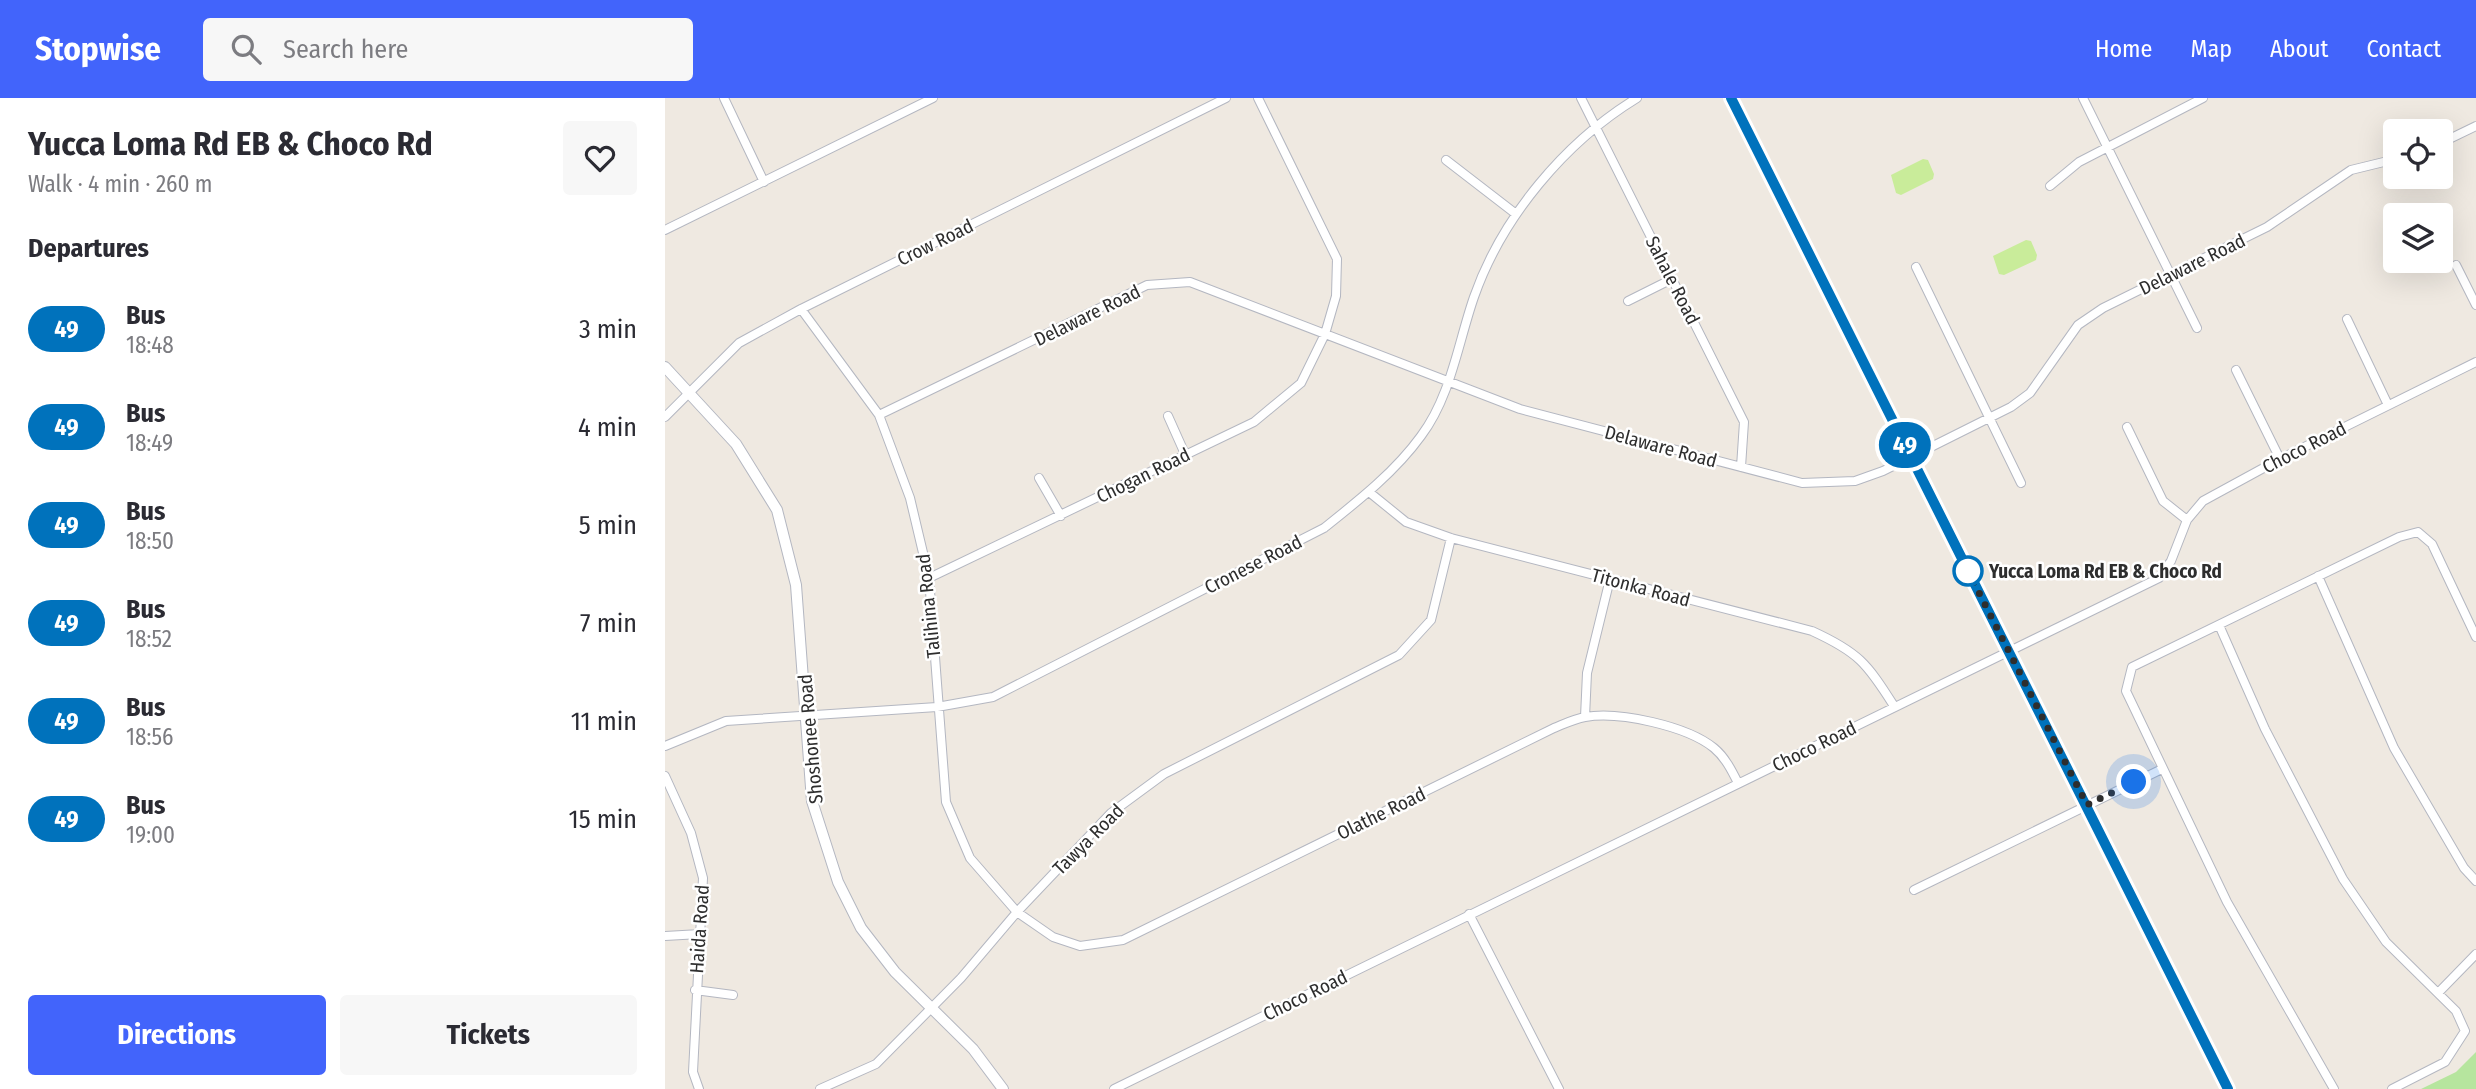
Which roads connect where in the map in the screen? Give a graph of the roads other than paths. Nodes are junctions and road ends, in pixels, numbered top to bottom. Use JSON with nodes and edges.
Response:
{"nodes":[{"id":1,"x":724,"y":98,"type":"edge"},
{"id":2,"x":933,"y":98,"type":"edge"},
{"id":3,"x":1227,"y":98,"type":"edge"},
{"id":4,"x":1258,"y":98,"type":"edge"},
{"id":5,"x":1581,"y":98,"type":"edge"},
{"id":6,"x":1637,"y":98,"type":"edge"},
{"id":7,"x":1731,"y":98,"type":"edge"},
{"id":8,"x":2083,"y":98,"type":"edge"},
{"id":9,"x":2203,"y":98,"type":"edge"},
{"id":10,"x":917,"y":102,"type":"edge"},
{"id":11,"x":2476,"y":126,"type":"edge"},
{"id":12,"x":1596,"y":128,"type":"junction"},
{"id":13,"x":2453,"y":137,"type":"edge"},
{"id":14,"x":2107,"y":146,"type":"junction"},
{"id":15,"x":1446,"y":160,"type":"dead end"},
{"id":16,"x":2383,"y":162,"type":"edge"},
{"id":17,"x":764,"y":182,"type":"junction"},
{"id":18,"x":2050,"y":186,"type":"dead end"},
{"id":19,"x":1516,"y":214,"type":"junction"},
{"id":20,"x":665,"y":230,"type":"edge"},
{"id":21,"x":2456,"y":265,"type":"dead end"},
{"id":22,"x":1916,"y":267,"type":"dead end"},
{"id":23,"x":2172,"y":275,"type":"junction"},
{"id":24,"x":1672,"y":279,"type":"junction"},
{"id":25,"x":1628,"y":301,"type":"dead end"},
{"id":26,"x":2476,"y":305,"type":"edge"},
{"id":27,"x":801,"y":309,"type":"junction"},
{"id":28,"x":2347,"y":319,"type":"dead end"},
{"id":29,"x":2197,"y":328,"type":"dead end"},
{"id":30,"x":1325,"y":334,"type":"junction"},
{"id":31,"x":2476,"y":362,"type":"edge"},
{"id":32,"x":665,"y":367,"type":"edge"},
{"id":33,"x":2236,"y":370,"type":"dead end"},
{"id":34,"x":1448,"y":384,"type":"junction"},
{"id":35,"x":688,"y":393,"type":"junction"},
{"id":36,"x":2388,"y":405,"type":"junction"},
{"id":37,"x":879,"y":415,"type":"junction"},
{"id":38,"x":1168,"y":416,"type":"dead end"},
{"id":39,"x":665,"y":417,"type":"edge"},
{"id":40,"x":1989,"y":417,"type":"junction"},
{"id":41,"x":2127,"y":427,"type":"dead end"},
{"id":42,"x":1185,"y":454,"type":"junction"},
{"id":43,"x":1911,"y":457,"type":"junction"},
{"id":44,"x":2280,"y":459,"type":"junction"},
{"id":45,"x":1741,"y":467,"type":"junction"},
{"id":46,"x":1039,"y":478,"type":"dead end"},
{"id":47,"x":2021,"y":483,"type":"dead end"},
{"id":48,"x":1369,"y":492,"type":"junction"},
{"id":49,"x":1061,"y":516,"type":"junction"},
{"id":50,"x":2187,"y":520,"type":"junction"},
{"id":51,"x":1451,"y":538,"type":"junction"},
{"id":52,"x":2318,"y":576,"type":"junction"},
{"id":53,"x":929,"y":578,"type":"junction"},
{"id":54,"x":1609,"y":579,"type":"junction"},
{"id":55,"x":2219,"y":625,"type":"junction"},
{"id":56,"x":2476,"y":637,"type":"edge"},
{"id":57,"x":2008,"y":651,"type":"junction"},
{"id":58,"x":1894,"y":706,"type":"junction"},
{"id":59,"x":937,"y":707,"type":"junction"},
{"id":60,"x":807,"y":716,"type":"junction"},
{"id":61,"x":1585,"y":717,"type":"junction"},
{"id":62,"x":665,"y":746,"type":"edge"},
{"id":63,"x":2162,"y":769,"type":"junction"},
{"id":64,"x":665,"y":776,"type":"edge"},
{"id":65,"x":1738,"y":783,"type":"junction"},
{"id":66,"x":2087,"y":805,"type":"junction"},
{"id":67,"x":2476,"y":881,"type":"edge"},
{"id":68,"x":1913,"y":890,"type":"dead end"},
{"id":69,"x":1017,"y":912,"type":"junction"},
{"id":70,"x":1469,"y":914,"type":"junction"},
{"id":71,"x":700,"y":934,"type":"junction"},
{"id":72,"x":665,"y":936,"type":"edge"},
{"id":73,"x":2476,"y":954,"type":"edge"},
{"id":74,"x":695,"y":990,"type":"junction"},
{"id":75,"x":2438,"y":993,"type":"junction"},
{"id":76,"x":733,"y":995,"type":"dead end"},
{"id":77,"x":932,"y":1009,"type":"junction"},
{"id":78,"x":699,"y":1089,"type":"edge"},
{"id":79,"x":821,"y":1089,"type":"edge"},
{"id":80,"x":1003,"y":1089,"type":"edge"},
{"id":81,"x":1114,"y":1089,"type":"edge"},
{"id":82,"x":1559,"y":1089,"type":"edge"},
{"id":83,"x":2228,"y":1089,"type":"edge"},
{"id":84,"x":2334,"y":1089,"type":"edge"},
{"id":85,"x":2392,"y":1089,"type":"edge"}],
"edges":[{"from":1,"to":17,"type":"street"},
{"from":2,"to":10,"type":"street"},
{"from":3,"to":27,"type":"street","name":"Crow Road"},
{"from":4,"to":30,"type":"street","name":"Chogan Road"},
{"from":5,"to":12,"type":"street","name":"Sahale Road"},
{"from":6,"to":12,"type":"street","name":"Cronese Road"},
{"from":7,"to":43,"type":"main road"},
{"from":8,"to":14,"type":"street"},
{"from":9,"to":14,"type":"street"},
{"from":10,"to":17,"type":"street"},
{"from":11,"to":13,"type":"street"},
{"from":12,"to":19,"type":"street","name":"Cronese Road"},
{"from":12,"to":24,"type":"street","name":"Sahale Road"},
{"from":14,"to":18,"type":"street"},
{"from":14,"to":23,"type":"street"},
{"from":15,"to":19,"type":"street"},
{"from":16,"to":23,"type":"street","name":"Delaware Road"},
{"from":17,"to":20,"type":"street"},
{"from":19,"to":34,"type":"street","name":"Cronese Road"},
{"from":21,"to":26,"type":"street"},
{"from":22,"to":40,"type":"street"},
{"from":23,"to":29,"type":"street"},
{"from":23,"to":40,"type":"street","name":"Delaware Road"},
{"from":24,"to":25,"type":"street"},
{"from":24,"to":45,"type":"street","name":"Sahale Road"},
{"from":27,"to":35,"type":"street","name":"Crow Road"},
{"from":27,"to":37,"type":"street","name":"Talihina Road"},
{"from":28,"to":36,"type":"street"},
{"from":30,"to":34,"type":"street","name":"Delaware Road"},
{"from":30,"to":37,"type":"street","name":"Delaware Road"},
{"from":30,"to":42,"type":"street","name":"Chogan Road"},
{"from":31,"to":36,"type":"street","name":"Choco Road"},
{"from":32,"to":35,"type":"street","name":"Shoshonee Road"},
{"from":33,"to":44,"type":"street"},
{"from":34,"to":45,"type":"street","name":"Delaware Road"},
{"from":34,"to":48,"type":"street","name":"Cronese Road"},
{"from":35,"to":39,"type":"street","name":"Crow Road"},
{"from":35,"to":60,"type":"street","name":"Shoshonee Road"},
{"from":36,"to":44,"type":"street","name":"Choco Road"},
{"from":37,"to":53,"type":"street","name":"Talihina Road"},
{"from":38,"to":42,"type":"street"},
{"from":40,"to":43,"type":"street","name":"Delaware Road"},
{"from":40,"to":47,"type":"street"},
{"from":41,"to":50,"type":"street"},
{"from":42,"to":49,"type":"street","name":"Chogan Road"},
{"from":43,"to":45,"type":"street","name":"Delaware Road"},
{"from":43,"to":57,"type":"main road"},
{"from":44,"to":50,"type":"street","name":"Choco Road"},
{"from":46,"to":49,"type":"street"},
{"from":48,"to":51,"type":"street","name":"Titonka Road"},
{"from":48,"to":59,"type":"street","name":"Cronese Road"},
{"from":49,"to":53,"type":"street","name":"Chogan Road"},
{"from":50,"to":57,"type":"street","name":"Choco Road"},
{"from":51,"to":54,"type":"street","name":"Titonka Road"},
{"from":51,"to":69,"type":"street","name":"Tawya Road"},
{"from":52,"to":55,"type":"street"},
{"from":52,"to":56,"type":"street"},
{"from":52,"to":67,"type":"street"},
{"from":53,"to":59,"type":"street","name":"Talihina Road"},
{"from":54,"to":58,"type":"street","name":"Titonka Road"},
{"from":54,"to":61,"type":"street"},
{"from":55,"to":63,"type":"street"},
{"from":55,"to":75,"type":"street"},
{"from":57,"to":58,"type":"street","name":"Choco Road"},
{"from":57,"to":66,"type":"main road"},
{"from":58,"to":65,"type":"street","name":"Choco Road"},
{"from":59,"to":60,"type":"street","name":"Cronese Road"},
{"from":59,"to":69,"type":"street","name":"Talihina Road"},
{"from":60,"to":62,"type":"street","name":"Cronese Road"},
{"from":60,"to":77,"type":"street","name":"Shoshonee Road"},
{"from":61,"to":65,"type":"street","name":"Olathe Road"},
{"from":61,"to":69,"type":"street","name":"Olathe Road"},
{"from":63,"to":66,"type":"street"},
{"from":63,"to":84,"type":"street"},
{"from":64,"to":71,"type":"street","name":"Haida Road"},
{"from":65,"to":70,"type":"street","name":"Choco Road"},
{"from":66,"to":68,"type":"street"},
{"from":66,"to":83,"type":"main road"},
{"from":69,"to":77,"type":"street","name":"Tawya Road"},
{"from":70,"to":81,"type":"street","name":"Choco Road"},
{"from":70,"to":82,"type":"street"},
{"from":71,"to":72,"type":"street"},
{"from":71,"to":74,"type":"street","name":"Haida Road"},
{"from":73,"to":75,"type":"street"},
{"from":74,"to":76,"type":"street"},
{"from":74,"to":78,"type":"street","name":"Haida Road"},
{"from":75,"to":85,"type":"street"},
{"from":77,"to":79,"type":"street","name":"Tawya Road"},
{"from":77,"to":80,"type":"street","name":"Shoshonee Road"}]}
